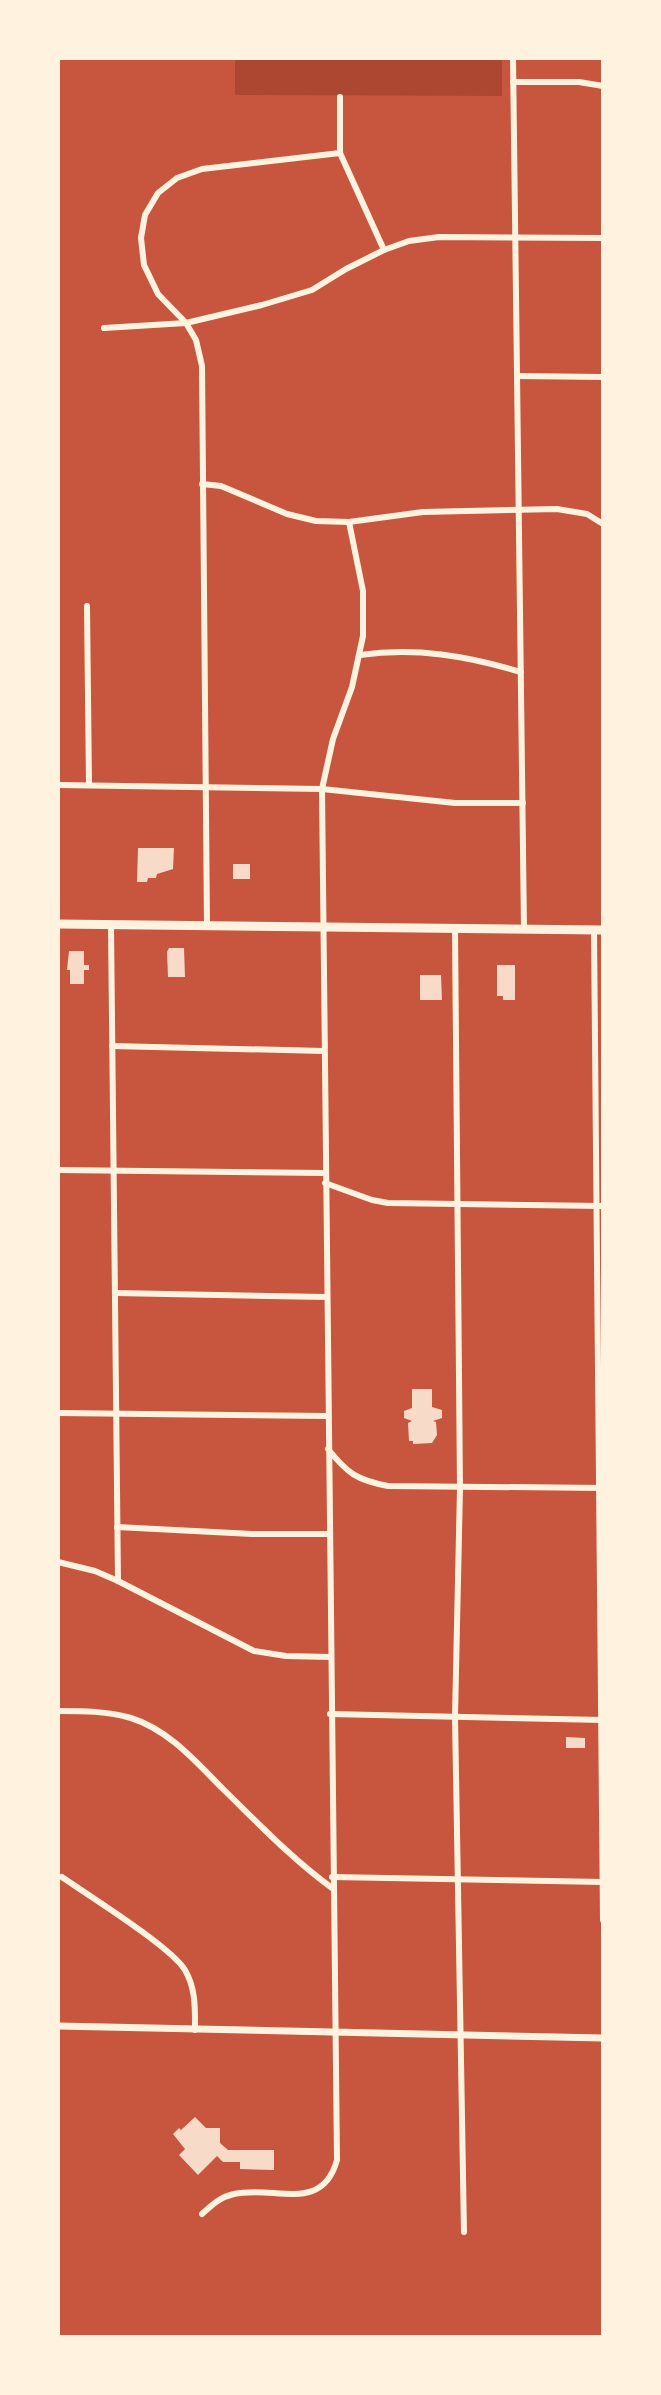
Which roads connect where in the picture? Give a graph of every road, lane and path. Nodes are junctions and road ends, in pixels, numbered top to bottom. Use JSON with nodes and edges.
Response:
{"nodes":[{"id":1,"x":513,"y":58,"type":"edge"},
{"id":2,"x":513,"y":82,"type":"junction"},
{"id":3,"x":603,"y":86,"type":"edge"},
{"id":4,"x":340,"y":97,"type":"dead end"},
{"id":5,"x":340,"y":153,"type":"junction"},
{"id":6,"x":515,"y":237,"type":"junction"},
{"id":7,"x":603,"y":238,"type":"edge"},
{"id":8,"x":384,"y":250,"type":"junction"},
{"id":9,"x":186,"y":323,"type":"junction"},
{"id":10,"x":104,"y":328,"type":"dead end"},
{"id":11,"x":517,"y":376,"type":"junction"},
{"id":12,"x":603,"y":377,"type":"edge"},
{"id":13,"x":202,"y":484,"type":"junction"},
{"id":14,"x":519,"y":511,"type":"junction"},
{"id":15,"x":349,"y":522,"type":"junction"},
{"id":16,"x":603,"y":524,"type":"edge"},
{"id":17,"x":87,"y":606,"type":"dead end"},
{"id":18,"x":360,"y":655,"type":"junction"},
{"id":19,"x":521,"y":672,"type":"junction"},
{"id":20,"x":58,"y":785,"type":"edge"},
{"id":21,"x":89,"y":785,"type":"junction"},
{"id":22,"x":205,"y":787,"type":"junction"},
{"id":23,"x":322,"y":789,"type":"junction"},
{"id":24,"x":523,"y":803,"type":"junction"},
{"id":25,"x":58,"y":924,"type":"edge"},
{"id":26,"x":111,"y":925,"type":"junction"},
{"id":27,"x":207,"y":926,"type":"junction"},
{"id":28,"x":323,"y":927,"type":"junction"},
{"id":29,"x":455,"y":929,"type":"junction"},
{"id":30,"x":524,"y":929,"type":"junction"},
{"id":31,"x":598,"y":930,"type":"edge"},
{"id":32,"x":112,"y":1046,"type":"junction"},
{"id":33,"x":324,"y":1051,"type":"junction"},
{"id":34,"x":58,"y":1170,"type":"edge"},
{"id":35,"x":113,"y":1171,"type":"junction"},
{"id":36,"x":325,"y":1173,"type":"junction"},
{"id":37,"x":325,"y":1183,"type":"junction"},
{"id":38,"x":457,"y":1204,"type":"junction"},
{"id":39,"x":599,"y":1206,"type":"edge"},
{"id":40,"x":115,"y":1293,"type":"junction"},
{"id":41,"x":326,"y":1297,"type":"junction"},
{"id":42,"x":600,"y":1346,"type":"edge"},
{"id":43,"x":58,"y":1413,"type":"edge"},
{"id":44,"x":116,"y":1415,"type":"junction"},
{"id":45,"x":328,"y":1416,"type":"junction"},
{"id":46,"x":328,"y":1449,"type":"junction"},
{"id":47,"x":460,"y":1488,"type":"junction"},
{"id":48,"x":601,"y":1488,"type":"edge"},
{"id":49,"x":117,"y":1527,"type":"junction"},
{"id":50,"x":330,"y":1534,"type":"junction"},
{"id":51,"x":58,"y":1562,"type":"edge"},
{"id":52,"x":118,"y":1581,"type":"junction"},
{"id":53,"x":330,"y":1657,"type":"junction"},
{"id":54,"x":58,"y":1711,"type":"edge"},
{"id":55,"x":330,"y":1714,"type":"junction"},
{"id":56,"x":455,"y":1717,"type":"junction"},
{"id":57,"x":602,"y":1720,"type":"edge"},
{"id":58,"x":62,"y":1877,"type":"dead end"},
{"id":59,"x":332,"y":1877,"type":"junction"},
{"id":60,"x":457,"y":1879,"type":"junction"},
{"id":61,"x":603,"y":1882,"type":"edge"},
{"id":62,"x":332,"y":1888,"type":"junction"},
{"id":63,"x":603,"y":1920,"type":"edge"},
{"id":64,"x":58,"y":2026,"type":"edge"},
{"id":65,"x":195,"y":2030,"type":"junction"},
{"id":66,"x":335,"y":2033,"type":"junction"},
{"id":67,"x":460,"y":2035,"type":"junction"},
{"id":68,"x":603,"y":2038,"type":"edge"},
{"id":69,"x":202,"y":2214,"type":"dead end"},
{"id":70,"x":464,"y":2232,"type":"dead end"}],
"edges":[{"from":1,"to":2,"type":"street"},
{"from":2,"to":3,"type":"street"},
{"from":2,"to":6,"type":"street"},
{"from":4,"to":5,"type":"street"},
{"from":5,"to":8,"type":"street"},
{"from":5,"to":9,"type":"street"},
{"from":6,"to":7,"type":"street"},
{"from":6,"to":8,"type":"street"},
{"from":6,"to":11,"type":"street"},
{"from":8,"to":9,"type":"street"},
{"from":9,"to":10,"type":"street"},
{"from":9,"to":13,"type":"street"},
{"from":11,"to":12,"type":"street"},
{"from":11,"to":14,"type":"street"},
{"from":13,"to":15,"type":"street"},
{"from":13,"to":22,"type":"street"},
{"from":14,"to":15,"type":"street"},
{"from":14,"to":16,"type":"street"},
{"from":14,"to":19,"type":"street"},
{"from":15,"to":18,"type":"street"},
{"from":17,"to":21,"type":"street"},
{"from":18,"to":19,"type":"street"},
{"from":18,"to":23,"type":"street"},
{"from":19,"to":24,"type":"street"},
{"from":20,"to":21,"type":"street"},
{"from":21,"to":22,"type":"street"},
{"from":22,"to":23,"type":"street"},
{"from":22,"to":27,"type":"street"},
{"from":23,"to":24,"type":"street"},
{"from":23,"to":28,"type":"street"},
{"from":24,"to":30,"type":"street"},
{"from":25,"to":26,"type":"main road"},
{"from":26,"to":27,"type":"main road"},
{"from":26,"to":32,"type":"street"},
{"from":27,"to":28,"type":"main road"},
{"from":28,"to":29,"type":"main road"},
{"from":28,"to":33,"type":"street"},
{"from":29,"to":30,"type":"main road"},
{"from":29,"to":38,"type":"street"},
{"from":30,"to":31,"type":"main road"},
{"from":31,"to":39,"type":"street"},
{"from":32,"to":33,"type":"street"},
{"from":32,"to":35,"type":"street"},
{"from":33,"to":36,"type":"street"},
{"from":34,"to":35,"type":"street"},
{"from":35,"to":36,"type":"street"},
{"from":35,"to":40,"type":"street"},
{"from":36,"to":37,"type":"street"},
{"from":37,"to":38,"type":"street"},
{"from":37,"to":41,"type":"street"},
{"from":38,"to":39,"type":"street"},
{"from":38,"to":47,"type":"street"},
{"from":39,"to":42,"type":"street"},
{"from":40,"to":41,"type":"street"},
{"from":40,"to":44,"type":"street"},
{"from":41,"to":45,"type":"street"},
{"from":42,"to":48,"type":"street"},
{"from":43,"to":44,"type":"street"},
{"from":44,"to":45,"type":"street"},
{"from":44,"to":49,"type":"street"},
{"from":45,"to":46,"type":"street"},
{"from":46,"to":47,"type":"street"},
{"from":46,"to":50,"type":"street"},
{"from":47,"to":48,"type":"street"},
{"from":47,"to":56,"type":"street"},
{"from":48,"to":57,"type":"street"},
{"from":49,"to":50,"type":"street"},
{"from":49,"to":52,"type":"street"},
{"from":50,"to":53,"type":"street"},
{"from":51,"to":52,"type":"street"},
{"from":52,"to":53,"type":"street"},
{"from":53,"to":55,"type":"street"},
{"from":54,"to":62,"type":"street"},
{"from":55,"to":56,"type":"street"},
{"from":55,"to":59,"type":"street"},
{"from":56,"to":57,"type":"street"},
{"from":56,"to":60,"type":"street"},
{"from":57,"to":61,"type":"street"},
{"from":58,"to":65,"type":"street"},
{"from":59,"to":60,"type":"street"},
{"from":59,"to":62,"type":"street"},
{"from":60,"to":61,"type":"street"},
{"from":60,"to":67,"type":"street"},
{"from":61,"to":63,"type":"street"},
{"from":62,"to":66,"type":"street"},
{"from":64,"to":65,"type":"street"},
{"from":65,"to":66,"type":"street"},
{"from":66,"to":67,"type":"street"},
{"from":66,"to":69,"type":"street"},
{"from":67,"to":68,"type":"street"},
{"from":67,"to":70,"type":"street"}]}
